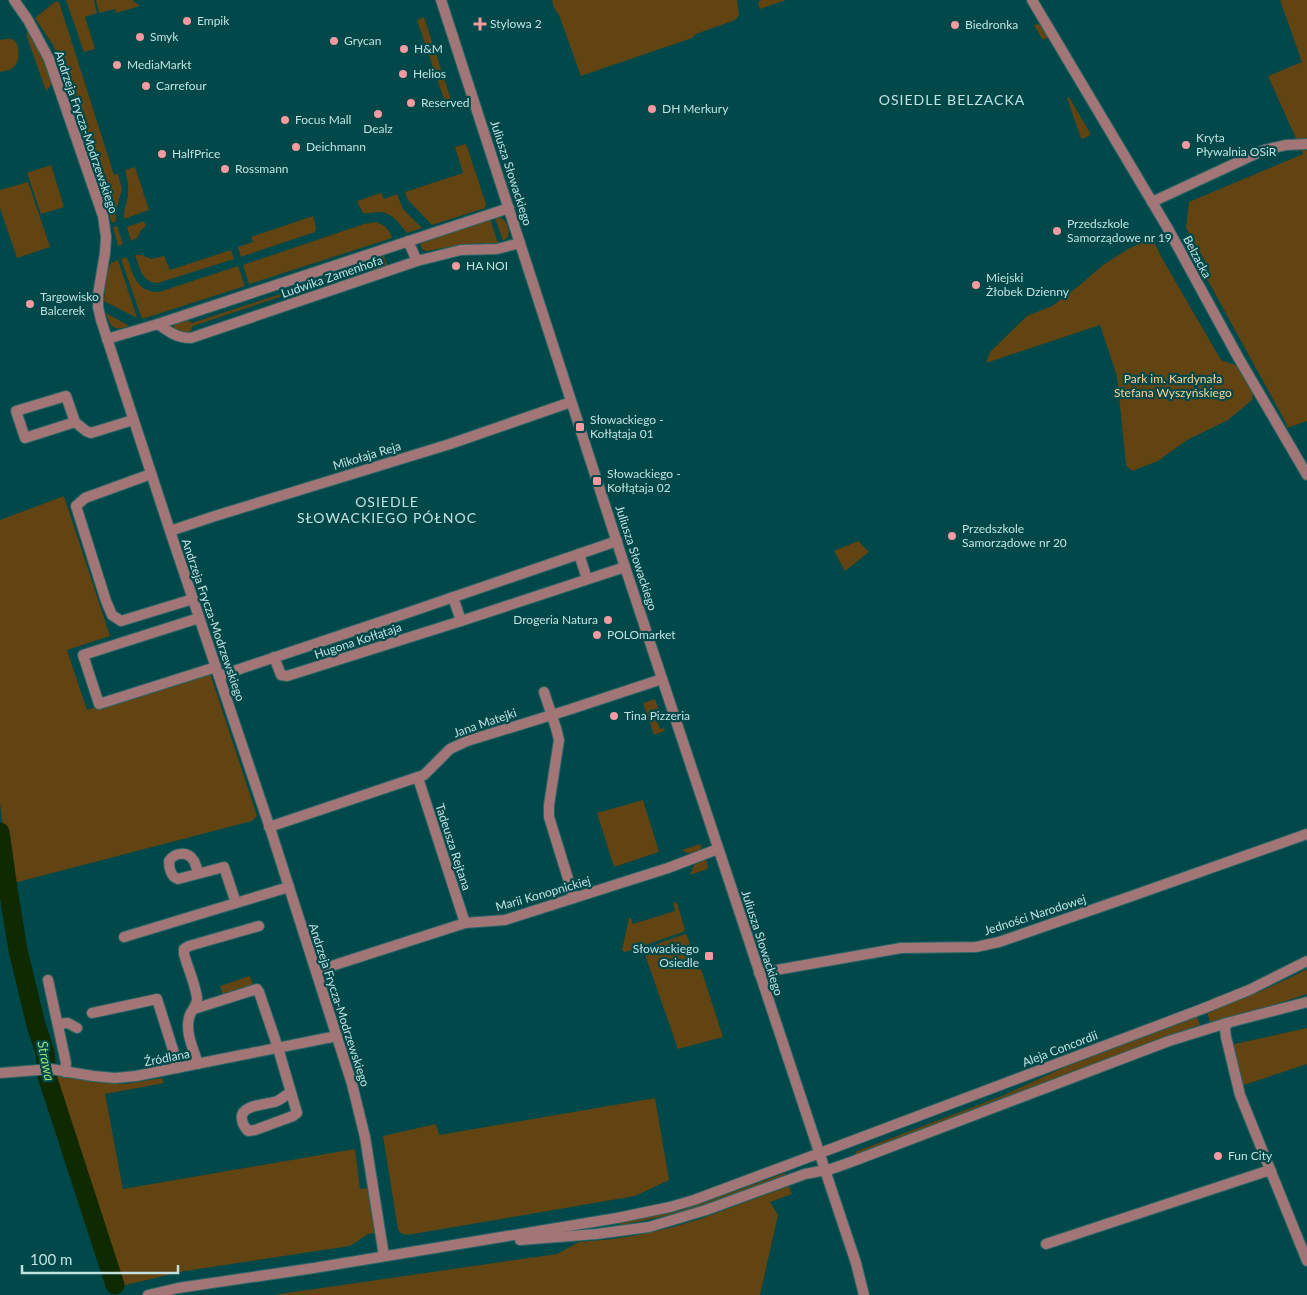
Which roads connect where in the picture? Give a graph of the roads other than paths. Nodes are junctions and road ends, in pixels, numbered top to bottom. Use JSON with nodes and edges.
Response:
{"nodes":[{"id":1,"x":14,"y":0,"type":"edge"},
{"id":2,"x":441,"y":0,"type":"edge"},
{"id":3,"x":1032,"y":0,"type":"edge"},
{"id":4,"x":1307,"y":144,"type":"edge"},
{"id":5,"x":1152,"y":202,"type":"junction"},
{"id":6,"x":508,"y":208,"type":"junction"},
{"id":7,"x":408,"y":242,"type":"junction"},
{"id":8,"x":520,"y":243,"type":"junction"},
{"id":9,"x":417,"y":261,"type":"junction"},
{"id":10,"x":158,"y":324,"type":"junction"},
{"id":11,"x":107,"y":340,"type":"junction"},
{"id":12,"x":572,"y":402,"type":"junction"},
{"id":13,"x":133,"y":420,"type":"junction"},
{"id":14,"x":75,"y":422,"type":"junction"},
{"id":15,"x":151,"y":474,"type":"junction"},
{"id":16,"x":1307,"y":475,"type":"edge"},
{"id":17,"x":170,"y":531,"type":"junction"},
{"id":18,"x":617,"y":541,"type":"junction"},
{"id":19,"x":579,"y":554,"type":"junction"},
{"id":20,"x":625,"y":567,"type":"junction"},
{"id":21,"x":587,"y":580,"type":"junction"},
{"id":22,"x":453,"y":597,"type":"junction"},
{"id":23,"x":193,"y":599,"type":"junction"},
{"id":24,"x":199,"y":618,"type":"junction"},
{"id":25,"x":461,"y":621,"type":"junction"},
{"id":26,"x":274,"y":656,"type":"junction"},
{"id":27,"x":217,"y":671,"type":"junction"},
{"id":28,"x":662,"y":679,"type":"junction"},
{"id":29,"x":544,"y":692,"type":"dead end"},
{"id":30,"x":552,"y":715,"type":"junction"},
{"id":31,"x":418,"y":778,"type":"junction"},
{"id":32,"x":269,"y":826,"type":"junction"},
{"id":33,"x":1307,"y":834,"type":"edge"},
{"id":34,"x":718,"y":849,"type":"junction"},
{"id":35,"x":198,"y":874,"type":"dead end"},
{"id":36,"x":289,"y":887,"type":"junction"},
{"id":37,"x":574,"y":898,"type":"junction"},
{"id":38,"x":236,"y":903,"type":"junction"},
{"id":39,"x":466,"y":924,"type":"junction"},
{"id":40,"x":259,"y":926,"type":"dead end"},
{"id":41,"x":124,"y":937,"type":"dead end"},
{"id":42,"x":1307,"y":961,"type":"edge"},
{"id":43,"x":316,"y":971,"type":"junction"},
{"id":44,"x":759,"y":973,"type":"junction"},
{"id":45,"x":48,"y":980,"type":"dead end"},
{"id":46,"x":1307,"y":1002,"type":"edge"},
{"id":47,"x":194,"y":1009,"type":"junction"},
{"id":48,"x":92,"y":1013,"type":"dead end"},
{"id":49,"x":1227,"y":1023,"type":"junction"},
{"id":50,"x":58,"y":1024,"type":"junction"},
{"id":51,"x":77,"y":1028,"type":"dead end"},
{"id":52,"x":337,"y":1036,"type":"junction"},
{"id":53,"x":278,"y":1048,"type":"junction"},
{"id":54,"x":198,"y":1064,"type":"junction"},
{"id":55,"x":177,"y":1068,"type":"junction"},
{"id":56,"x":65,"y":1072,"type":"junction"},
{"id":57,"x":0,"y":1073,"type":"edge"},
{"id":58,"x":291,"y":1092,"type":"junction"},
{"id":59,"x":820,"y":1153,"type":"junction"},
{"id":60,"x":825,"y":1170,"type":"junction"},
{"id":61,"x":1271,"y":1171,"type":"junction"},
{"id":62,"x":1046,"y":1244,"type":"dead end"},
{"id":63,"x":452,"y":1245,"type":"junction"},
{"id":64,"x":384,"y":1256,"type":"junction"},
{"id":65,"x":1307,"y":1261,"type":"edge"},
{"id":66,"x":148,"y":1295,"type":"edge"},
{"id":67,"x":864,"y":1295,"type":"edge"}],
"edges":[{"from":1,"to":11,"type":"street","name":"Andrzeja Frycza-Modrzewskiego"},
{"from":2,"to":6,"type":"street","name":"Juliusza Słowackiego"},
{"from":3,"to":5,"type":"street","name":"Belzacka"},
{"from":4,"to":5,"type":"street"},
{"from":5,"to":16,"type":"street","name":"Belzacka"},
{"from":6,"to":7,"type":"street","name":"Ludwika Zamenhofa"},
{"from":6,"to":8,"type":"street","name":"Juliusza Słowackiego"},
{"from":7,"to":9,"type":"street"},
{"from":7,"to":10,"type":"street","name":"Ludwika Zamenhofa"},
{"from":8,"to":9,"type":"street","name":"Ludwika Zamenhofa"},
{"from":8,"to":12,"type":"street","name":"Juliusza Słowackiego"},
{"from":9,"to":10,"type":"street","name":"Ludwika Zamenhofa"},
{"from":10,"to":11,"type":"street","name":"Ludwika Zamenhofa"},
{"from":11,"to":13,"type":"street","name":"Andrzeja Frycza-Modrzewskiego"},
{"from":12,"to":17,"type":"street","name":"Mikołaja Reja"},
{"from":12,"to":18,"type":"street","name":"Juliusza Słowackiego"},
{"from":13,"to":14,"type":"street"},
{"from":13,"to":15,"type":"street","name":"Andrzeja Frycza-Modrzewskiego"},
{"from":14,"to":14,"type":"street"},
{"from":15,"to":17,"type":"street","name":"Andrzeja Frycza-Modrzewskiego"},
{"from":15,"to":23,"type":"street"},
{"from":17,"to":23,"type":"street","name":"Andrzeja Frycza-Modrzewskiego"},
{"from":18,"to":19,"type":"street","name":"Hugona Kołłątaja"},
{"from":18,"to":20,"type":"street","name":"Juliusza Słowackiego"},
{"from":19,"to":21,"type":"street"},
{"from":19,"to":22,"type":"street","name":"Hugona Kołłątaja"},
{"from":20,"to":21,"type":"street","name":"Hugona Kołłątaja"},
{"from":20,"to":28,"type":"street","name":"Juliusza Słowackiego"},
{"from":21,"to":25,"type":"street","name":"Hugona Kołłątaja"},
{"from":22,"to":25,"type":"street"},
{"from":22,"to":26,"type":"street","name":"Hugona Kołłątaja"},
{"from":23,"to":24,"type":"street","name":"Andrzeja Frycza-Modrzewskiego"},
{"from":24,"to":27,"type":"street","name":"Andrzeja Frycza-Modrzewskiego"},
{"from":24,"to":27,"type":"street","name":"Hugona Kołłątaja"},
{"from":25,"to":26,"type":"street","name":"Hugona Kołłątaja"},
{"from":26,"to":27,"type":"street","name":"Hugona Kołłątaja"},
{"from":27,"to":32,"type":"street","name":"Andrzeja Frycza-Modrzewskiego"},
{"from":28,"to":30,"type":"street","name":"Jana Matejki"},
{"from":28,"to":34,"type":"street","name":"Juliusza Słowackiego"},
{"from":29,"to":30,"type":"street"},
{"from":30,"to":31,"type":"street","name":"Jana Matejki"},
{"from":30,"to":37,"type":"street"},
{"from":31,"to":32,"type":"street","name":"Jana Matejki"},
{"from":31,"to":39,"type":"street","name":"Tadeusza Rejtana"},
{"from":32,"to":36,"type":"street","name":"Andrzeja Frycza-Modrzewskiego"},
{"from":33,"to":44,"type":"street","name":"Jedności Narodowej"},
{"from":34,"to":37,"type":"street","name":"Marii Konopnickiej"},
{"from":34,"to":44,"type":"street","name":"Juliusza Słowackiego"},
{"from":35,"to":38,"type":"street"},
{"from":36,"to":38,"type":"street"},
{"from":36,"to":43,"type":"street","name":"Andrzeja Frycza-Modrzewskiego"},
{"from":37,"to":39,"type":"street","name":"Marii Konopnickiej"},
{"from":38,"to":41,"type":"street"},
{"from":39,"to":43,"type":"street","name":"Marii Konopnickiej"},
{"from":40,"to":47,"type":"street"},
{"from":42,"to":59,"type":"street","name":"Aleja Concordii"},
{"from":43,"to":52,"type":"street","name":"Andrzeja Frycza-Modrzewskiego"},
{"from":44,"to":59,"type":"street","name":"Juliusza Słowackiego"},
{"from":45,"to":50,"type":"street"},
{"from":46,"to":49,"type":"street"},
{"from":47,"to":53,"type":"street"},
{"from":47,"to":54,"type":"street"},
{"from":48,"to":55,"type":"street"},
{"from":49,"to":60,"type":"street"},
{"from":49,"to":61,"type":"street"},
{"from":50,"to":51,"type":"street"},
{"from":50,"to":56,"type":"street"},
{"from":52,"to":53,"type":"street","name":"Źródlana"},
{"from":52,"to":64,"type":"street","name":"Andrzeja Frycza-Modrzewskiego"},
{"from":53,"to":54,"type":"street","name":"Źródlana"},
{"from":53,"to":58,"type":"street"},
{"from":54,"to":55,"type":"street","name":"Źródlana"},
{"from":55,"to":56,"type":"street","name":"Źródlana"},
{"from":56,"to":57,"type":"street","name":"Źródlana"},
{"from":58,"to":58,"type":"street"},
{"from":59,"to":60,"type":"street","name":"Juliusza Słowackiego"},
{"from":59,"to":63,"type":"street","name":"Aleja Concordii"},
{"from":60,"to":63,"type":"street"},
{"from":60,"to":67,"type":"street","name":"Juliusza Słowackiego"},
{"from":61,"to":62,"type":"street"},
{"from":61,"to":65,"type":"street"},
{"from":63,"to":64,"type":"street"},
{"from":64,"to":66,"type":"street"}]}
